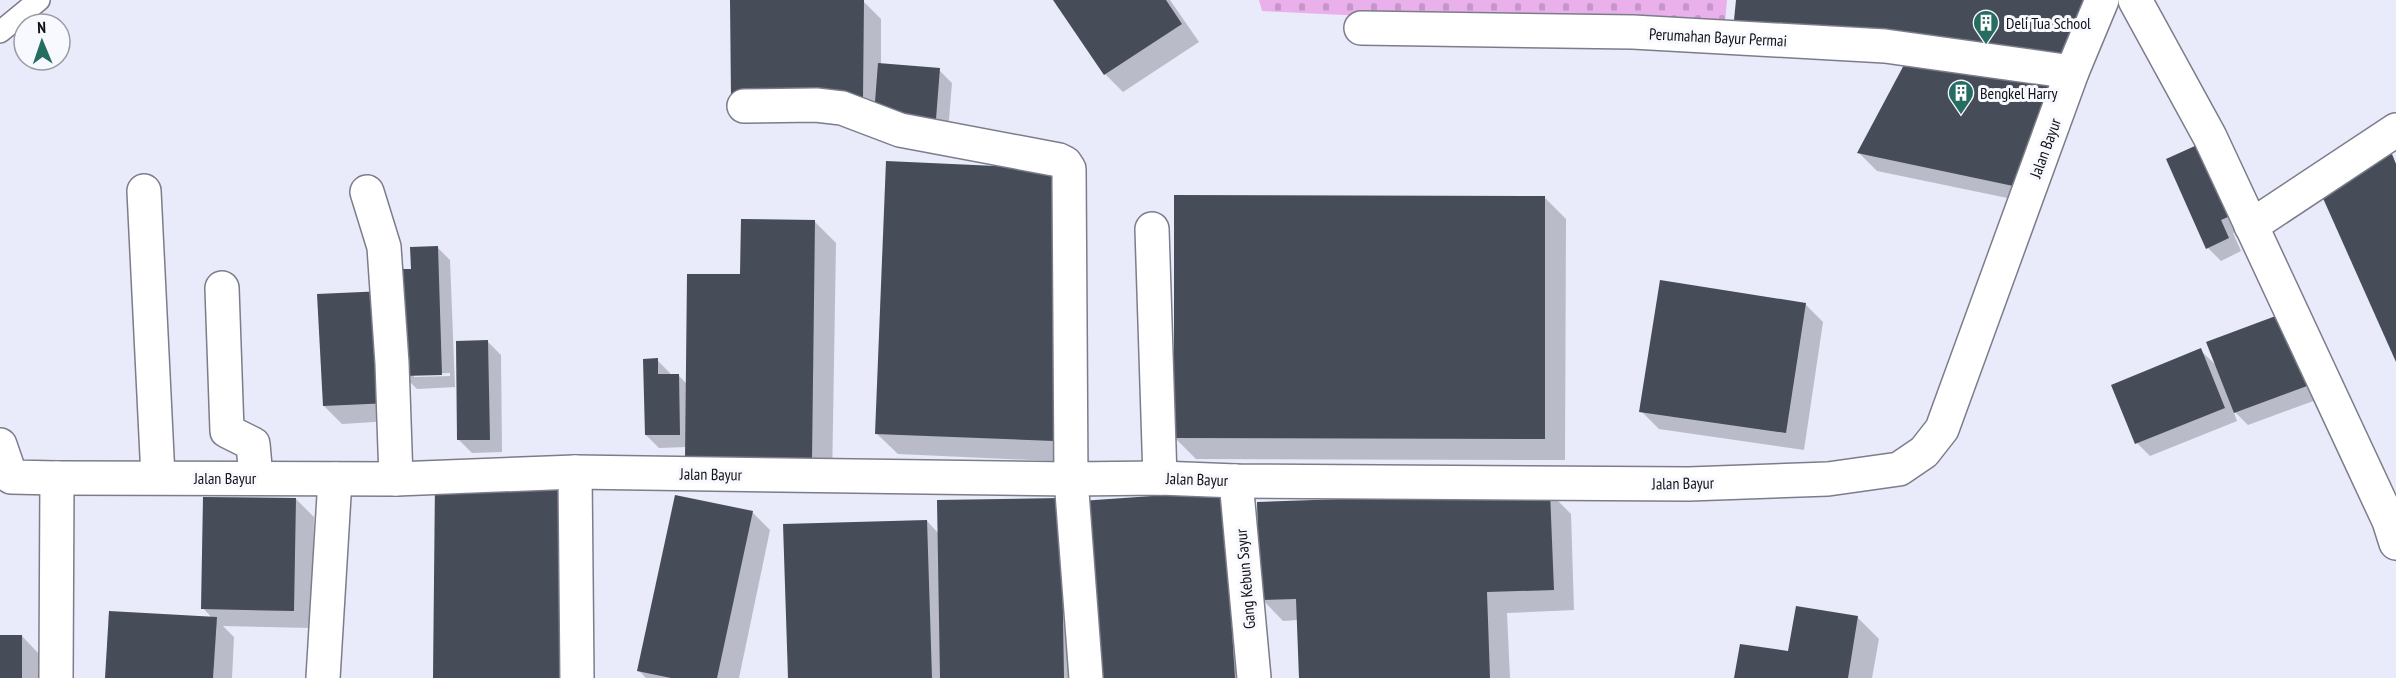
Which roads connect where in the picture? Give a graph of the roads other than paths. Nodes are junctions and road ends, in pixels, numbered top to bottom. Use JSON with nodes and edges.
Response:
{"nodes":[{"id":1,"x":39,"y":0,"type":"edge"},
{"id":2,"x":2102,"y":0,"type":"edge"},
{"id":3,"x":2135,"y":0,"type":"edge"},
{"id":4,"x":1361,"y":28,"type":"dead end"},
{"id":5,"x":0,"y":32,"type":"edge"},
{"id":6,"x":2072,"y":72,"type":"junction"},
{"id":7,"x":744,"y":106,"type":"dead end"},
{"id":8,"x":2396,"y":130,"type":"edge"},
{"id":9,"x":144,"y":191,"type":"dead end"},
{"id":10,"x":367,"y":192,"type":"dead end"},
{"id":11,"x":2251,"y":226,"type":"junction"},
{"id":12,"x":1152,"y":229,"type":"dead end"},
{"id":13,"x":222,"y":288,"type":"dead end"},
{"id":14,"x":0,"y":445,"type":"edge"},
{"id":15,"x":576,"y":472,"type":"junction"},
{"id":16,"x":6,"y":477,"type":"edge"},
{"id":17,"x":158,"y":477,"type":"junction"},
{"id":18,"x":57,"y":478,"type":"junction"},
{"id":19,"x":256,"y":478,"type":"junction"},
{"id":20,"x":1160,"y":478,"type":"junction"},
{"id":21,"x":335,"y":479,"type":"junction"},
{"id":22,"x":396,"y":479,"type":"junction"},
{"id":23,"x":1071,"y":479,"type":"junction"},
{"id":24,"x":1236,"y":481,"type":"junction"},
{"id":25,"x":2394,"y":527,"type":"edge"},
{"id":26,"x":56,"y":678,"type":"edge"},
{"id":27,"x":323,"y":678,"type":"edge"},
{"id":28,"x":577,"y":678,"type":"edge"},
{"id":29,"x":1086,"y":678,"type":"edge"},
{"id":30,"x":1254,"y":678,"type":"edge"}],
"edges":[{"from":1,"to":5,"type":"lane"},
{"from":2,"to":6,"type":"street","name":"Jalan Bayur"},
{"from":3,"to":11,"type":"street"},
{"from":4,"to":6,"type":"street","name":"Perumahan Bayur Permai"},
{"from":6,"to":24,"type":"street","name":"Jalan Bayur"},
{"from":7,"to":23,"type":"street"},
{"from":8,"to":11,"type":"street"},
{"from":9,"to":17,"type":"street"},
{"from":10,"to":22,"type":"street"},
{"from":11,"to":25,"type":"street"},
{"from":12,"to":20,"type":"street"},
{"from":13,"to":19,"type":"street"},
{"from":14,"to":16,"type":"street","name":"Jalan Bayur"},
{"from":15,"to":22,"type":"street","name":"Jalan Bayur"},
{"from":15,"to":23,"type":"street","name":"Jalan Bayur"},
{"from":15,"to":28,"type":"street"},
{"from":16,"to":18,"type":"street","name":"Jalan Bayur"},
{"from":17,"to":18,"type":"street","name":"Jalan Bayur"},
{"from":17,"to":19,"type":"street","name":"Jalan Bayur"},
{"from":18,"to":26,"type":"street"},
{"from":19,"to":21,"type":"street","name":"Jalan Bayur"},
{"from":20,"to":23,"type":"street","name":"Jalan Bayur"},
{"from":20,"to":24,"type":"street","name":"Jalan Bayur"},
{"from":21,"to":22,"type":"street","name":"Jalan Bayur"},
{"from":21,"to":27,"type":"street"},
{"from":23,"to":29,"type":"street"},
{"from":24,"to":30,"type":"street","name":"Gang Kebun Sayur"}]}
